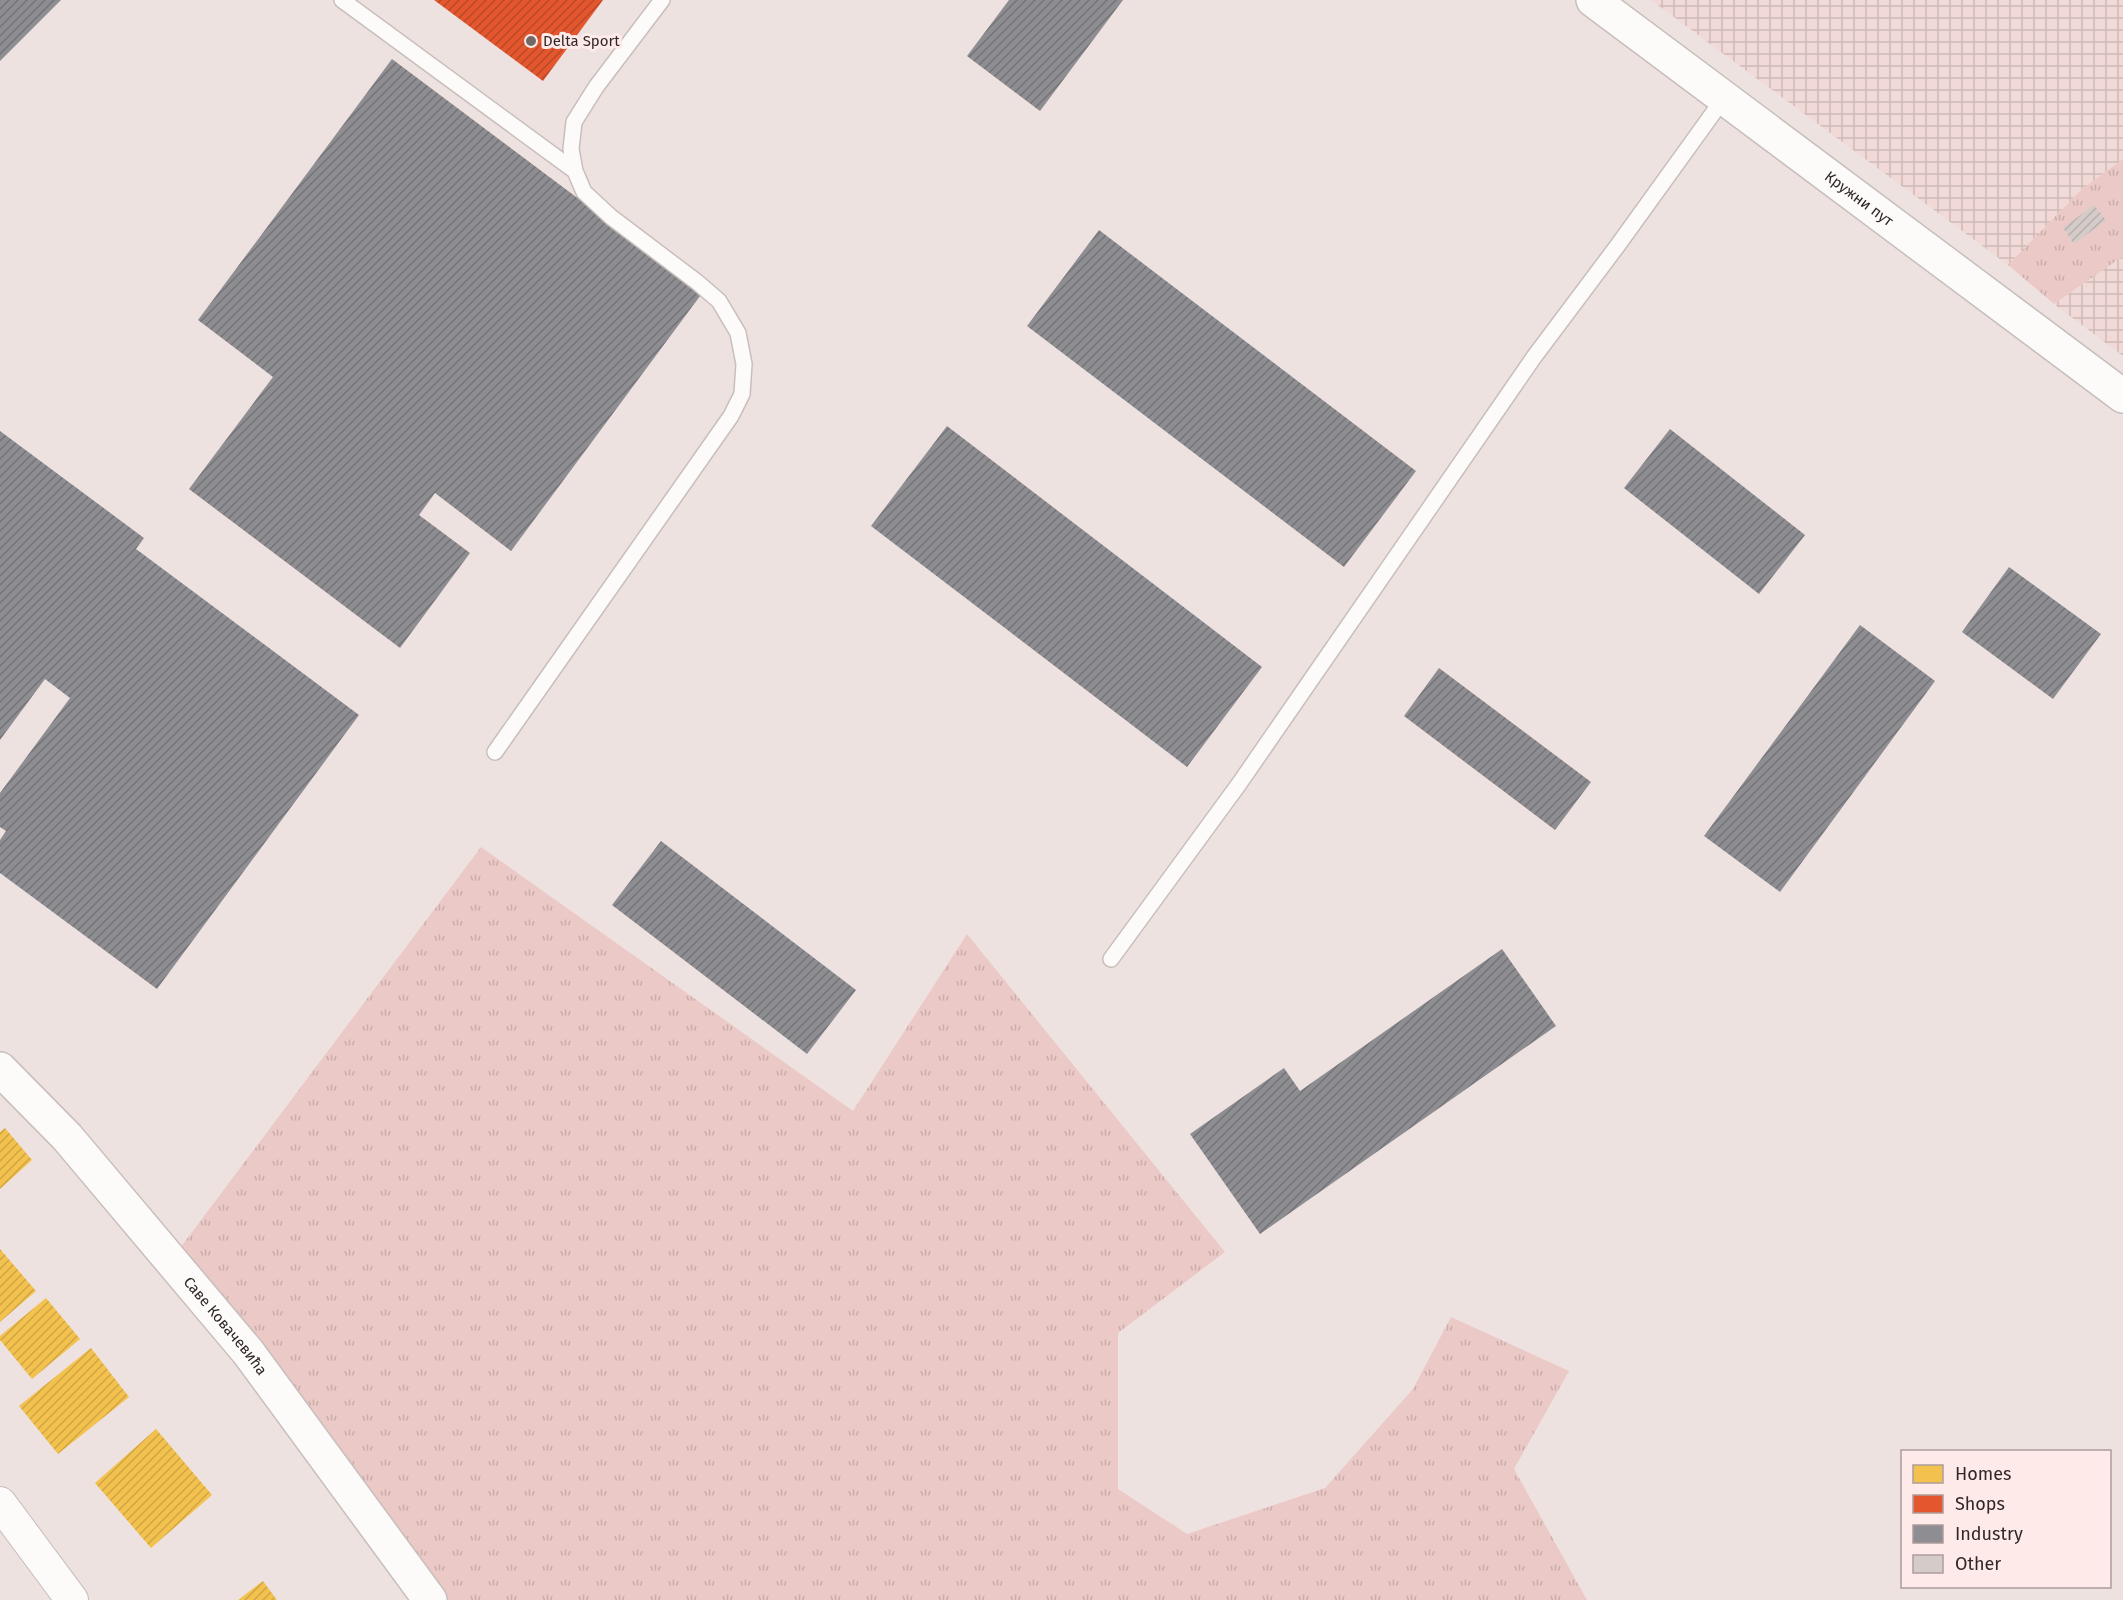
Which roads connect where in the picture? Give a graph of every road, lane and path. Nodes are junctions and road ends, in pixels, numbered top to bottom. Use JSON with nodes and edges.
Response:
{"nodes":[{"id":1,"x":342,"y":0,"type":"edge"},
{"id":2,"x":662,"y":0,"type":"edge"},
{"id":3,"x":1593,"y":0,"type":"edge"},
{"id":4,"x":1724,"y":98,"type":"junction"},
{"id":5,"x":575,"y":171,"type":"junction"},
{"id":6,"x":2123,"y":396,"type":"edge"},
{"id":7,"x":495,"y":752,"type":"dead end"},
{"id":8,"x":1112,"y":959,"type":"dead end"},
{"id":9,"x":0,"y":1069,"type":"edge"},
{"id":10,"x":0,"y":1503,"type":"edge"},
{"id":11,"x":72,"y":1600,"type":"edge"},
{"id":12,"x":430,"y":1600,"type":"edge"}],
"edges":[{"from":1,"to":5,"type":"lane"},
{"from":2,"to":5,"type":"lane"},
{"from":3,"to":4,"type":"street","name":"Кружни пут"},
{"from":4,"to":6,"type":"street","name":"Кружни пут"},
{"from":4,"to":8,"type":"lane"},
{"from":5,"to":7,"type":"lane"},
{"from":9,"to":12,"type":"street","name":"Саве Ковачевића"},
{"from":10,"to":11,"type":"street"}]}
